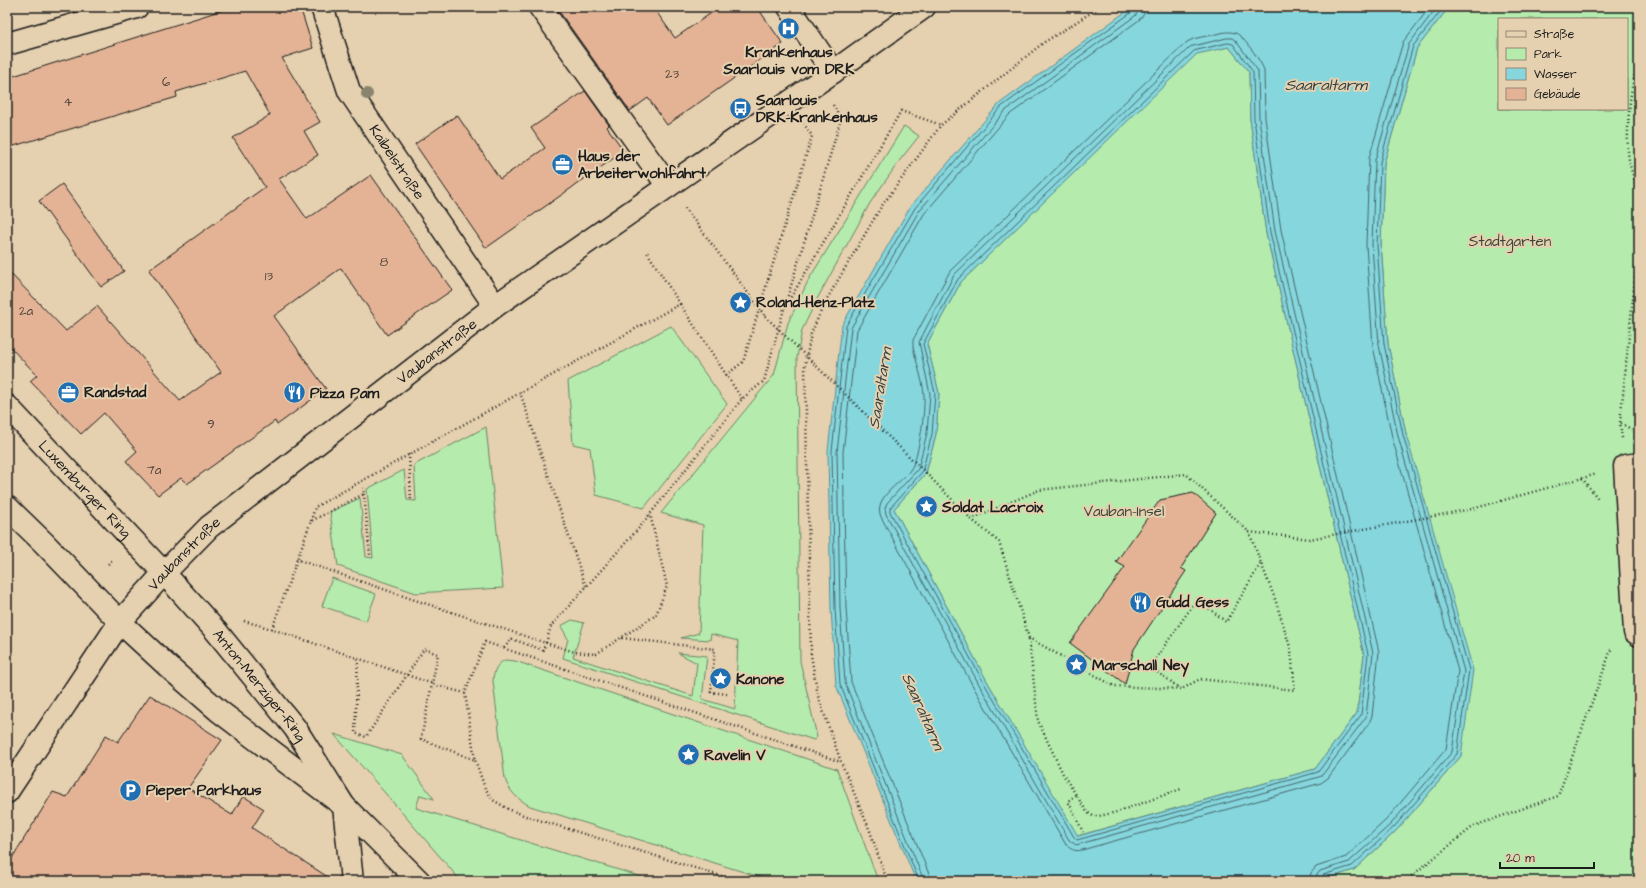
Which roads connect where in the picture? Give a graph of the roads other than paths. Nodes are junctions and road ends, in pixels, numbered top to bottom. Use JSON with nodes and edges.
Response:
{"nodes":[{"id":1,"x":137,"y":7,"type":"edge"},
{"id":2,"x":322,"y":7,"type":"edge"},
{"id":3,"x":540,"y":7,"type":"edge"},
{"id":4,"x":789,"y":7,"type":"edge"},
{"id":5,"x":924,"y":7,"type":"edge"},
{"id":6,"x":7,"y":44,"type":"edge"},
{"id":7,"x":826,"y":77,"type":"junction"},
{"id":8,"x":668,"y":186,"type":"junction"},
{"id":9,"x":495,"y":306,"type":"junction"},
{"id":10,"x":7,"y":406,"type":"edge"},
{"id":11,"x":1632,"y":465,"type":"edge"},
{"id":12,"x":7,"y":507,"type":"edge"},
{"id":13,"x":164,"y":573,"type":"junction"},
{"id":14,"x":120,"y":622,"type":"junction"},
{"id":15,"x":1639,"y":635,"type":"edge"},
{"id":16,"x":7,"y":792,"type":"edge"},
{"id":17,"x":344,"y":806,"type":"junction"},
{"id":18,"x":352,"y":881,"type":"edge"},
{"id":19,"x":419,"y":881,"type":"edge"}],
"edges":[{"from":1,"to":6,"type":"street"},
{"from":2,"to":9,"type":"street","name":"Kaibelstraße"},
{"from":3,"to":8,"type":"street"},
{"from":4,"to":7,"type":"street"},
{"from":5,"to":7,"type":"street","name":"Vaubanstraße"},
{"from":7,"to":8,"type":"street","name":"Vaubanstraße"},
{"from":8,"to":9,"type":"street","name":"Vaubanstraße"},
{"from":9,"to":13,"type":"street","name":"Vaubanstraße"},
{"from":10,"to":13,"type":"street","name":"Luxemburger Ring"},
{"from":11,"to":15,"type":"street"},
{"from":12,"to":14,"type":"street"},
{"from":13,"to":14,"type":"street","name":"Vaubanstraße"},
{"from":13,"to":17,"type":"street","name":"Anton-Merziger-Ring"},
{"from":14,"to":16,"type":"street","name":"Vaubanstraße"},
{"from":14,"to":17,"type":"street","name":"Anton-Merziger-Ring"},
{"from":17,"to":18,"type":"street"},
{"from":17,"to":19,"type":"street","name":"Anton-Merziger-Ring"}]}
